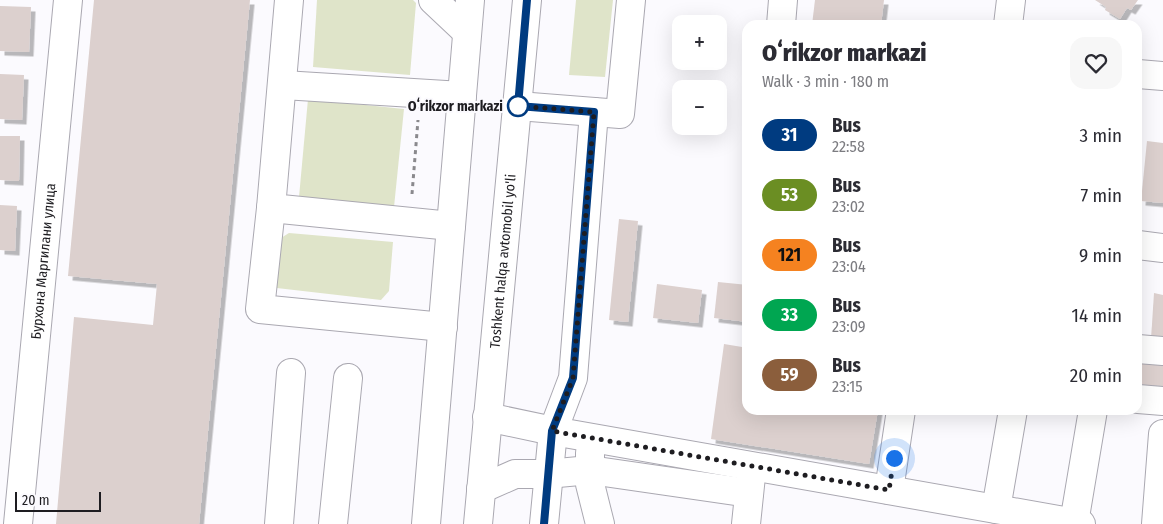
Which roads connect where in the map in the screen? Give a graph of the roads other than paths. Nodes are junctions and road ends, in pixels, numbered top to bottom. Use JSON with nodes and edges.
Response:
{"nodes":[{"id":1,"x":68,"y":0,"type":"edge"},
{"id":2,"x":289,"y":0,"type":"edge"},
{"id":3,"x":433,"y":0,"type":"edge"},
{"id":4,"x":470,"y":0,"type":"edge"},
{"id":5,"x":527,"y":0,"type":"edge"},
{"id":6,"x":631,"y":0,"type":"edge"},
{"id":7,"x":783,"y":0,"type":"edge"},
{"id":8,"x":1011,"y":0,"type":"edge"},
{"id":9,"x":781,"y":20,"type":"edge"},
{"id":10,"x":1009,"y":20,"type":"edge"},
{"id":11,"x":467,"y":32,"type":"junction"},
{"id":12,"x":1142,"y":74,"type":"edge"},
{"id":13,"x":1163,"y":76,"type":"edge"},
{"id":14,"x":283,"y":85,"type":"junction"},
{"id":15,"x":462,"y":96,"type":"junction"},
{"id":16,"x":518,"y":106,"type":"junction"},
{"id":17,"x":594,"y":112,"type":"junction"},
{"id":18,"x":271,"y":208,"type":"junction"},
{"id":19,"x":451,"y":226,"type":"junction"},
{"id":20,"x":1142,"y":245,"type":"edge"},
{"id":21,"x":1163,"y":248,"type":"edge"},
{"id":22,"x":443,"y":327,"type":"junction"},
{"id":23,"x":1142,"y":348,"type":"edge"},
{"id":24,"x":1163,"y":351,"type":"edge"},
{"id":25,"x":291,"y":373,"type":"dead end"},
{"id":26,"x":348,"y":378,"type":"dead end"},
{"id":27,"x":1142,"y":399,"type":"edge"},
{"id":28,"x":1163,"y":401,"type":"edge"},
{"id":29,"x":900,"y":415,"type":"edge"},
{"id":30,"x":1012,"y":415,"type":"edge"},
{"id":31,"x":1092,"y":415,"type":"edge"},
{"id":32,"x":488,"y":417,"type":"junction"},
{"id":33,"x":552,"y":431,"type":"junction"},
{"id":34,"x":1163,"y":434,"type":"edge"},
{"id":35,"x":590,"y":437,"type":"junction"},
{"id":36,"x":752,"y":465,"type":"junction"},
{"id":37,"x":590,"y":470,"type":"junction"},
{"id":38,"x":547,"y":474,"type":"junction"},
{"id":39,"x":481,"y":489,"type":"junction"},
{"id":40,"x":889,"y":490,"type":"junction"},
{"id":41,"x":749,"y":494,"type":"junction"},
{"id":42,"x":996,"y":509,"type":"junction"},
{"id":43,"x":1078,"y":523,"type":"edge"},
{"id":44,"x":18,"y":524,"type":"edge"},
{"id":45,"x":279,"y":524,"type":"edge"},
{"id":46,"x":333,"y":524,"type":"edge"},
{"id":47,"x":426,"y":524,"type":"edge"},
{"id":48,"x":478,"y":524,"type":"edge"},
{"id":49,"x":544,"y":524,"type":"edge"},
{"id":50,"x":557,"y":524,"type":"edge"},
{"id":51,"x":600,"y":524,"type":"edge"},
{"id":52,"x":746,"y":524,"type":"edge"},
{"id":53,"x":1156,"y":524,"type":"edge"}],
"edges":[{"from":1,"to":44,"type":"main road","name":"Бурхона Маргилани улица"},
{"from":2,"to":14,"type":"main road"},
{"from":3,"to":11,"type":"main road"},
{"from":4,"to":11,"type":"main road"},
{"from":5,"to":16,"type":"main road","name":"Toshkent halqa avtomobil yo'li"},
{"from":6,"to":17,"type":"main road"},
{"from":7,"to":9,"type":"main road"},
{"from":8,"to":10,"type":"main road"},
{"from":11,"to":15,"type":"main road"},
{"from":12,"to":13,"type":"main road"},
{"from":14,"to":15,"type":"main road"},
{"from":14,"to":18,"type":"main road"},
{"from":15,"to":19,"type":"main road"},
{"from":16,"to":17,"type":"main road"},
{"from":16,"to":32,"type":"main road","name":"Toshkent halqa avtomobil yo'li"},
{"from":17,"to":33,"type":"main road"},
{"from":18,"to":19,"type":"main road"},
{"from":18,"to":22,"type":"main road"},
{"from":19,"to":22,"type":"main road"},
{"from":20,"to":21,"type":"main road"},
{"from":22,"to":47,"type":"main road"},
{"from":23,"to":24,"type":"main road"},
{"from":25,"to":45,"type":"main road"},
{"from":26,"to":46,"type":"main road"},
{"from":27,"to":28,"type":"main road"},
{"from":29,"to":40,"type":"main road"},
{"from":30,"to":42,"type":"main road"},
{"from":31,"to":43,"type":"main road"},
{"from":32,"to":33,"type":"main road"},
{"from":32,"to":39,"type":"main road","name":"Toshkent halqa avtomobil yo'li"},
{"from":33,"to":35,"type":"main road"},
{"from":33,"to":38,"type":"main road"},
{"from":34,"to":53,"type":"main road"},
{"from":35,"to":36,"type":"main road"},
{"from":35,"to":37,"type":"main road"},
{"from":36,"to":40,"type":"main road"},
{"from":36,"to":41,"type":"main road"},
{"from":37,"to":38,"type":"main road"},
{"from":37,"to":41,"type":"main road"},
{"from":37,"to":51,"type":"main road"},
{"from":38,"to":39,"type":"main road"},
{"from":38,"to":49,"type":"main road"},
{"from":38,"to":50,"type":"main road"},
{"from":39,"to":48,"type":"main road","name":"Toshkent halqa avtomobil yo'li"},
{"from":40,"to":42,"type":"main road"},
{"from":41,"to":52,"type":"main road"},
{"from":42,"to":43,"type":"main road"}]}
